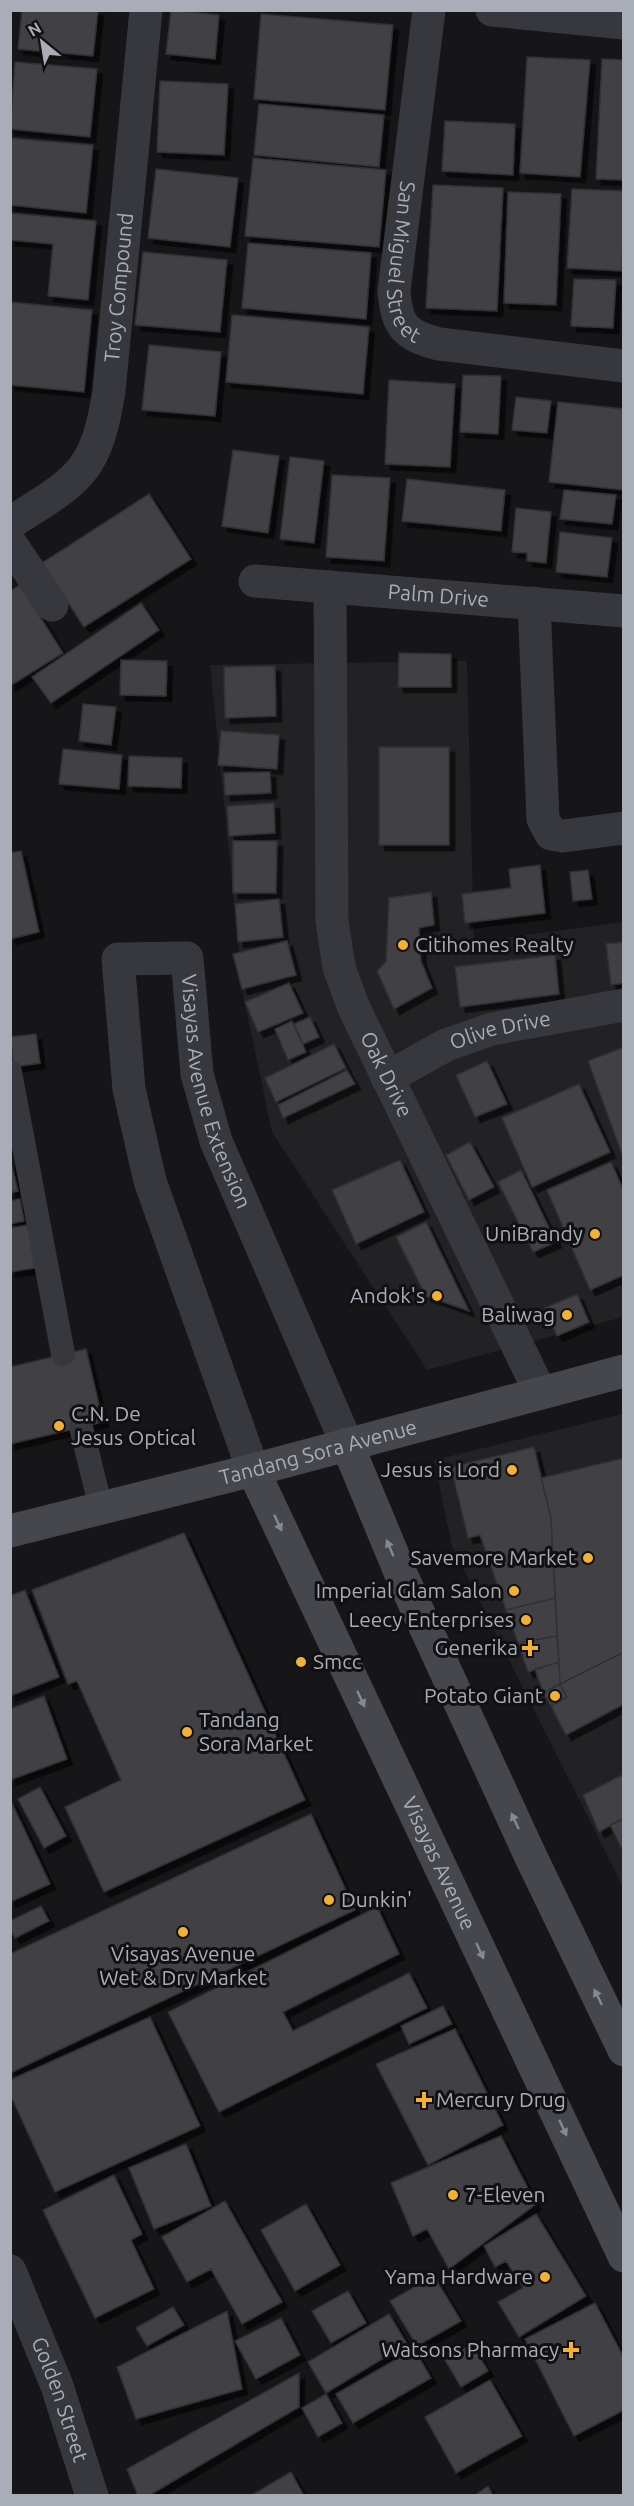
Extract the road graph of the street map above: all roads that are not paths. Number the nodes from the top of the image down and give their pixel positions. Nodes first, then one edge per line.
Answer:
1 (146, 10) edge
2 (429, 10) edge
3 (492, 10) edge
4 (624, 23) edge
5 (624, 366) edge
6 (10, 523) edge
7 (10, 543) edge
8 (255, 580) dead end
9 (330, 587) junction
10 (534, 603) junction
11 (52, 605) dead end
12 (624, 611) edge
13 (624, 828) edge
14 (624, 1005) edge
15 (10, 1072) edge
16 (387, 1078) junction
17 (63, 1354) dead end
18 (624, 1371) edge
19 (540, 1392) junction
20 (81, 1427) dead end
21 (347, 1444) junction
22 (253, 1470) junction
23 (101, 1508) junction
24 (10, 1531) edge
25 (624, 2050) edge
26 (621, 2246) edge
27 (10, 2271) edge
28 (92, 2496) edge

1 - 6 street, Troy Compound
2 - 5 street, San Miguel Street
3 - 4 street
7 - 11 street
8 - 9 street, Palm Drive
9 - 10 street, Palm Drive
9 - 16 street, Oak Drive
10 - 12 street, Palm Drive
10 - 13 street
14 - 16 street, Olive Drive
15 - 17 lane
16 - 19 street, Oak Drive
18 - 19 main road, Tandang Sora Avenue
19 - 21 main road, Tandang Sora Avenue
20 - 23 lane
21 - 22 main road, Tandang Sora Avenue
21 - 22 street, Visayas Avenue Extension
25 -> 21 main road
22 - 23 main road, Tandang Sora Avenue
22 -> 26 main road, Visayas Avenue
23 - 24 main road, Tandang Sora Avenue
27 - 28 street, Golden Street

